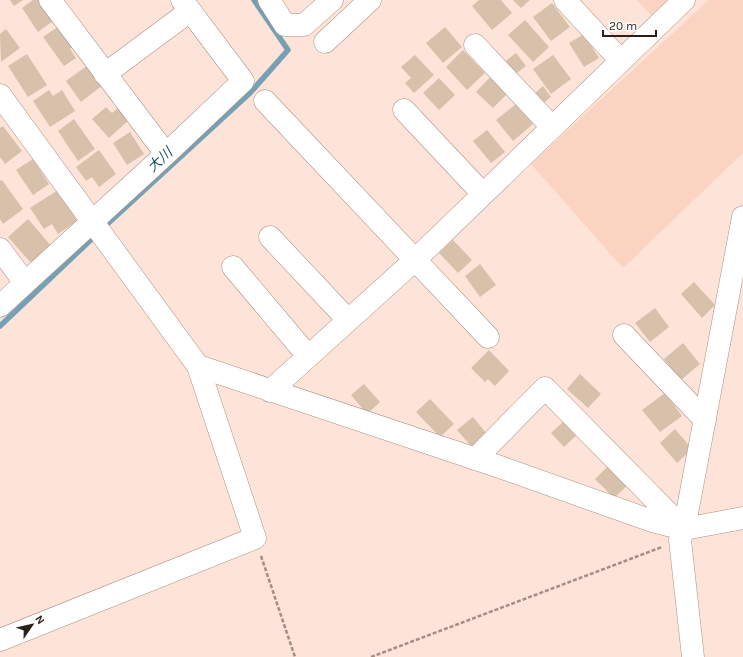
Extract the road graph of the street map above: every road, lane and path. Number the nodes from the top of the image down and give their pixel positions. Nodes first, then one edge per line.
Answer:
1 (50, 0) edge
2 (269, 0) edge
3 (332, 0) edge
4 (370, 0) edge
5 (565, 0) edge
6 (684, 0) edge
7 (186, 6) edge
8 (325, 42) dead end
9 (475, 45) dead end
10 (621, 61) junction
11 (105, 74) junction
12 (0, 95) edge
13 (266, 101) dead end
14 (404, 110) dead end
15 (552, 127) junction
16 (166, 154) junction
17 (483, 194) junction
18 (743, 217) edge
19 (92, 221) junction
20 (270, 237) dead end
21 (0, 249) edge
22 (415, 260) junction
23 (233, 267) dead end
24 (25, 283) junction
25 (0, 306) edge
26 (348, 320) junction
27 (624, 335) dead end
28 (488, 337) dead end
29 (308, 356) junction
30 (198, 366) junction
31 (270, 391) junction
32 (705, 420) junction
33 (475, 459) junction
34 (743, 518) edge
35 (682, 535) junction
36 (255, 538) junction
37 (0, 640) edge
38 (295, 657) edge
39 (371, 657) edge
40 (693, 657) edge

1 - 11 street
2 - 3 street
4 - 8 street
5 - 10 street
6 - 10 street
7 - 11 street
7 - 16 street
9 - 15 street
10 - 15 street
11 - 16 street
12 - 19 street
13 - 22 street
14 - 17 street
15 - 17 street
16 - 19 street
17 - 22 street
18 - 32 street
19 - 24 street
19 - 30 street
20 - 26 street
21 - 24 street
22 - 26 street
22 - 28 street
23 - 29 street
24 - 25 street
26 - 29 street
27 - 32 street
29 - 31 street
30 - 31 street
30 - 36 street
31 - 33 street
32 - 35 street
33 - 35 street
33 - 35 street
34 - 35 street
35 - 39 path
35 - 40 street
36 - 37 street
36 - 38 path

